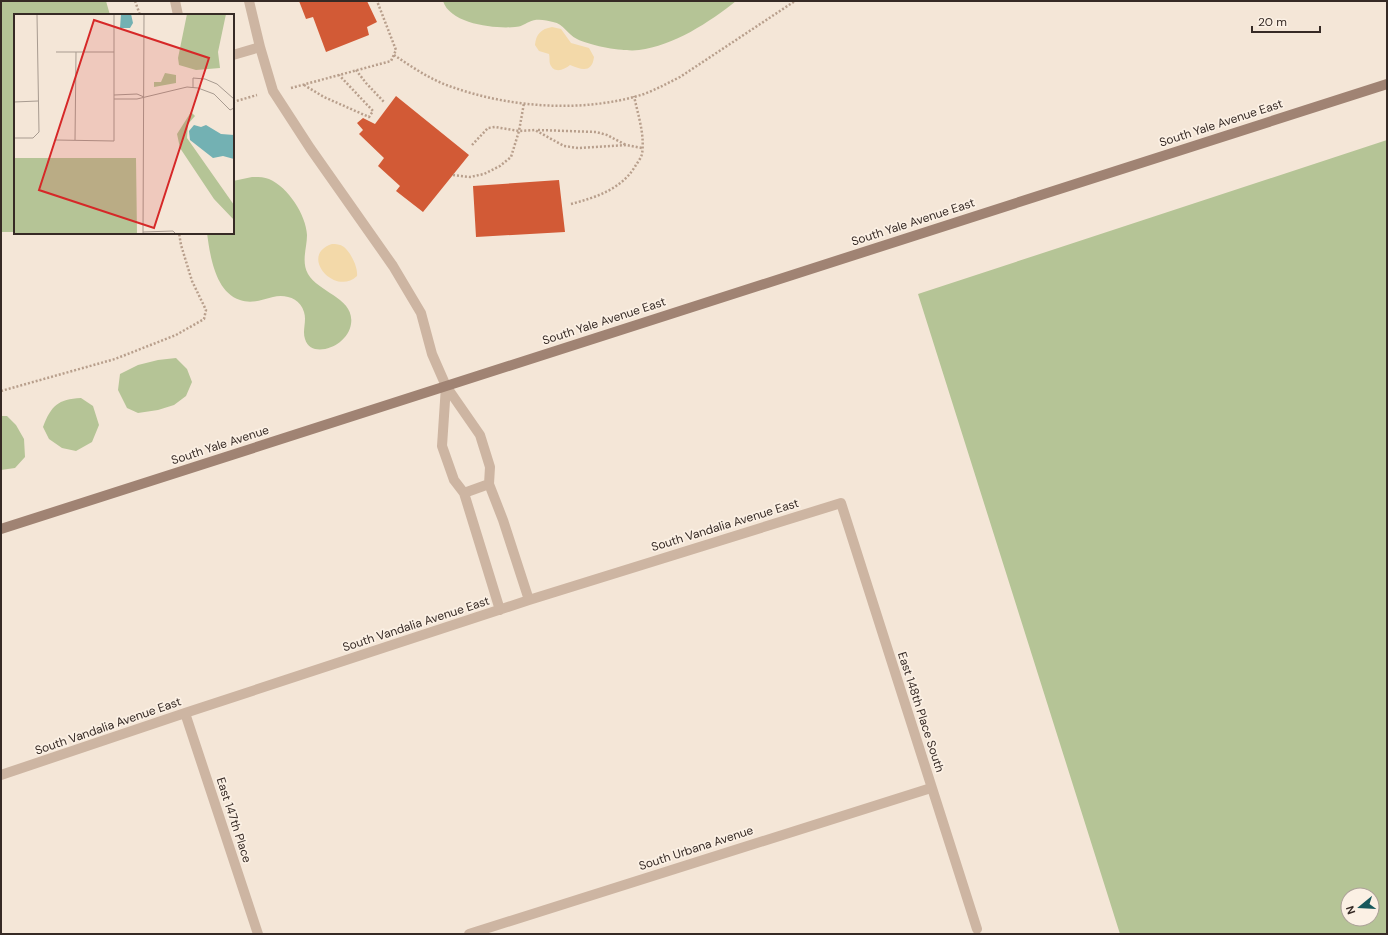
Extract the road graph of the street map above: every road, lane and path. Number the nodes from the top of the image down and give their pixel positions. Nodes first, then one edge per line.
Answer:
1 (135, 1) edge
2 (175, 1) edge
3 (249, 1) edge
4 (377, 1) edge
5 (795, 1) edge
6 (140, 14) edge
7 (178, 14) edge
8 (260, 47) junction
9 (234, 55) edge
10 (394, 55) junction
11 (356, 70) junction
12 (338, 75) junction
13 (1387, 84) edge
14 (304, 85) junction
15 (287, 89) dead end
16 (261, 94) dead end
17 (634, 96) junction
18 (234, 102) edge
19 (384, 102) dead end
20 (524, 103) junction
21 (535, 130) junction
22 (519, 131) junction
23 (626, 145) junction
24 (472, 146) dead end
25 (642, 148) junction
26 (453, 175) dead end
27 (571, 204) dead end
28 (179, 234) edge
29 (446, 386) junction
30 (1, 391) edge
31 (489, 484) junction
32 (464, 493) junction
33 (841, 502) joint
34 (1, 529) edge
35 (529, 600) junction
36 (500, 610) junction
37 (185, 713) junction
38 (1, 775) edge
39 (931, 788) junction
40 (977, 929) dead end
41 (258, 934) edge
42 (469, 934) edge

1 - 6 path
2 - 7 street
3 - 8 street
4 - 10 path
5 - 17 path
8 - 9 street
8 - 29 street
10 - 11 path
10 - 20 path
11 - 12 path
11 - 19 path
12 - 14 path
12 - 14 path
13 - 29 street, South Yale Avenue East
14 - 15 path
16 - 18 path
17 - 20 path
17 - 25 path
20 - 22 path
21 - 22 path
21 - 23 path
21 - 23 path
22 - 24 path
22 - 26 path
23 - 25 path
25 - 27 path
28 - 30 path
29 - 31 street
29 - 32 street
29 - 34 street, South Yale Avenue
31 - 32 street
31 - 35 street
32 - 36 street
33 - 35 street, South Vandalia Avenue East
33 - 39 street, East 148th Place South
35 - 36 street, South Vandalia Avenue East
36 - 37 street, South Vandalia Avenue East
37 - 38 street, South Vandalia Avenue East
37 - 41 street, East 147th Place
39 - 40 street, East 148th Place South
39 - 42 street, South Urbana Avenue

